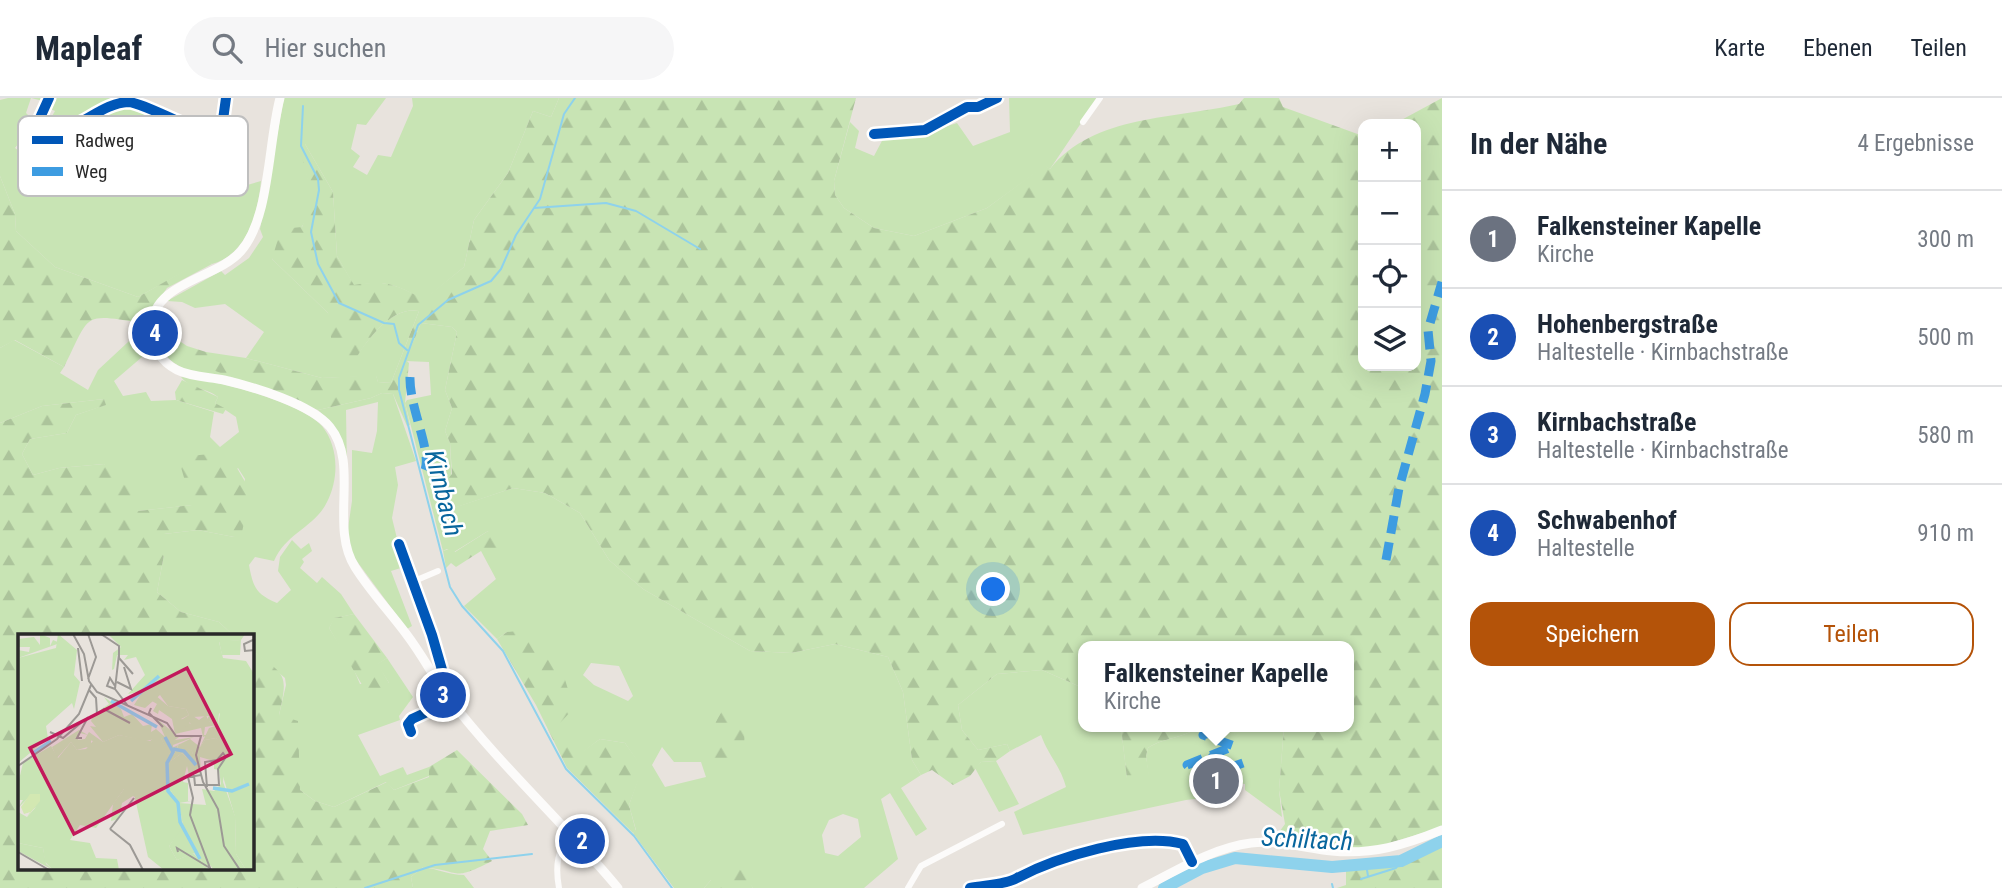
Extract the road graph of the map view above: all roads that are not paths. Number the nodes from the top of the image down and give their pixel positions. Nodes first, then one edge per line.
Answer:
1 (49, 98) edge
2 (226, 98) edge
3 (280, 98) edge
4 (997, 98) edge
5 (1100, 98) edge
6 (40, 116) edge
7 (88, 116) edge
8 (164, 116) edge
9 (224, 116) edge
10 (1083, 122) dead end
11 (874, 134) dead end
12 (399, 544) dead end
13 (438, 571) dead end
14 (412, 582) junction
15 (451, 701) junction
16 (411, 732) dead end
17 (1002, 824) dead end
18 (1442, 830) edge
19 (572, 833) junction
20 (1192, 862) junction
21 (1017, 878) junction
22 (559, 888) edge
23 (618, 888) edge
24 (908, 888) edge
25 (970, 888) edge
26 (1018, 888) edge
27 (1142, 888) edge

1 - 6 street
2 - 9 street
3 - 15 main road
4 - 11 street
5 - 10 street
7 - 8 street
12 - 14 street
13 - 14 street
14 - 15 street
15 - 16 street
15 - 19 main road
17 - 24 street
18 - 20 main road
19 - 22 street
19 - 23 main road
20 - 21 street
20 - 27 main road
21 - 25 street
21 - 26 street

